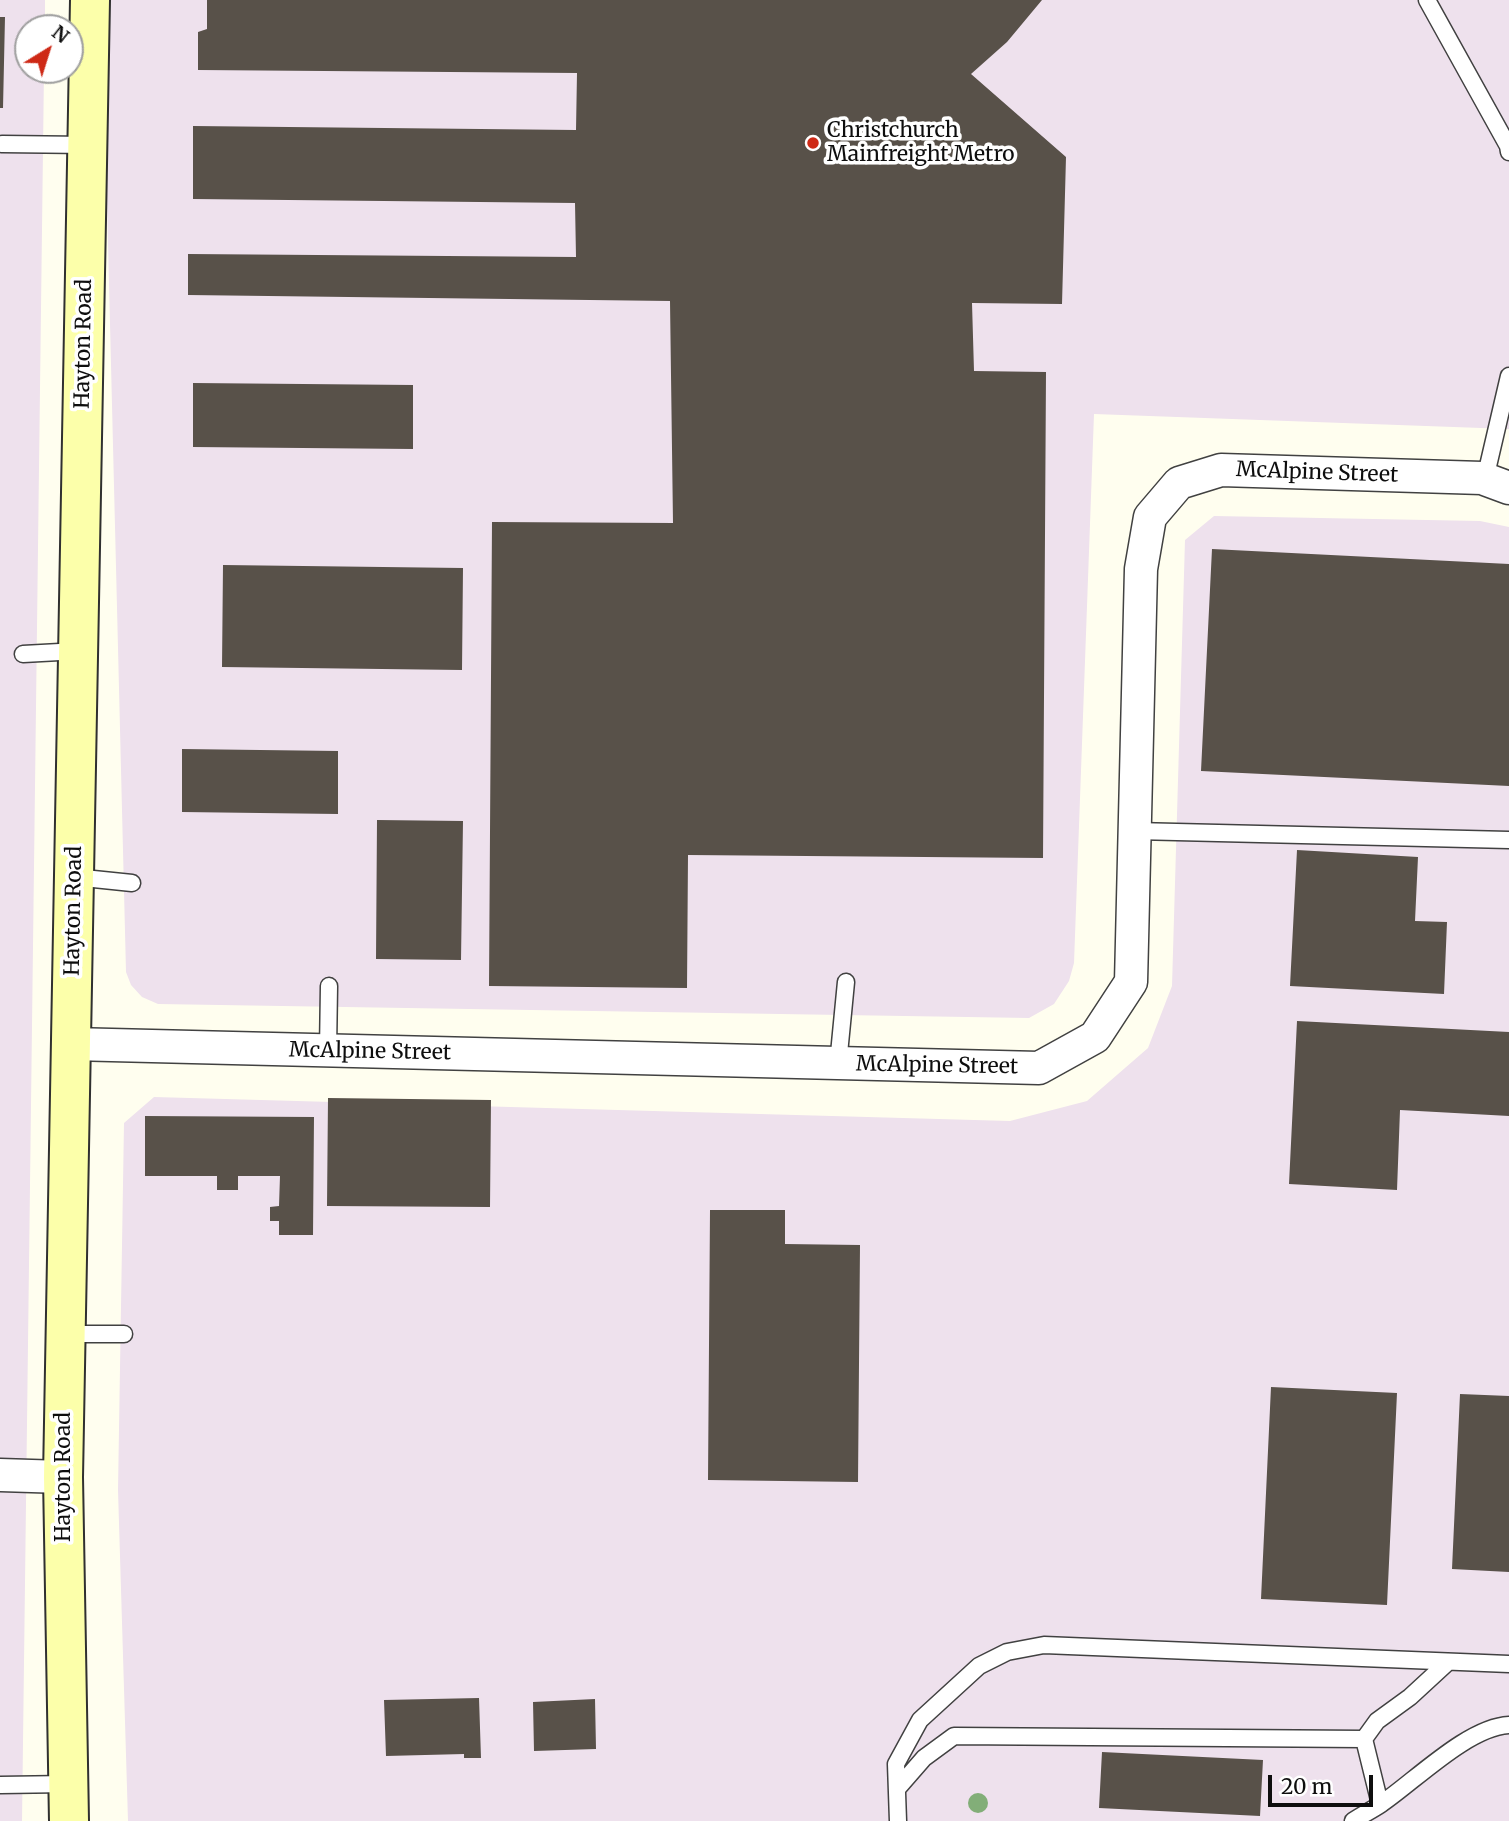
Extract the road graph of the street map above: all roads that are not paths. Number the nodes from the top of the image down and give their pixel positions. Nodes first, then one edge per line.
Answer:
1 (90, 0) edge
2 (1427, 0) edge
3 (2, 144) edge
4 (88, 145) junction
5 (1509, 152) edge
6 (1509, 376) edge
7 (1497, 483) edge
8 (78, 651) junction
9 (23, 654) dead end
10 (1135, 831) junction
11 (1509, 840) edge
12 (74, 877) junction
13 (132, 883) dead end
14 (846, 982) dead end
15 (329, 986) dead end
16 (71, 1044) junction
17 (328, 1051) junction
18 (838, 1064) junction
19 (66, 1334) junction
20 (124, 1334) dead end
21 (0, 1475) edge
22 (63, 1477) junction
23 (1448, 1662) junction
24 (1509, 1664) edge
25 (1509, 1725) edge
26 (1364, 1739) junction
27 (68, 1784) junction
28 (0, 1785) edge
29 (897, 1789) junction
30 (1380, 1804) junction
31 (69, 1821) edge
32 (898, 1821) edge
33 (1353, 1821) edge

1 - 4 street, Hayton Road
2 - 5 lane
3 - 4 lane
4 - 8 street, Hayton Road
6 - 7 lane
7 - 10 street, McAlpine Street
8 - 9 lane
8 - 12 street, Hayton Road
10 - 11 lane
10 - 18 street, McAlpine Street
12 - 13 lane
12 - 16 street, Hayton Road
14 - 18 lane
15 - 17 lane
16 - 17 street, McAlpine Street
16 - 19 street, Hayton Road
17 - 18 street, McAlpine Street
19 - 20 lane
19 - 22 street, Hayton Road
21 - 22 street
22 - 27 street, Hayton Road
23 - 24 lane
23 - 26 lane
23 - 29 lane
25 - 30 lane
26 - 29 lane
26 - 30 lane
27 - 28 lane
27 - 31 street, Hayton Road
29 - 32 lane
30 - 33 lane

